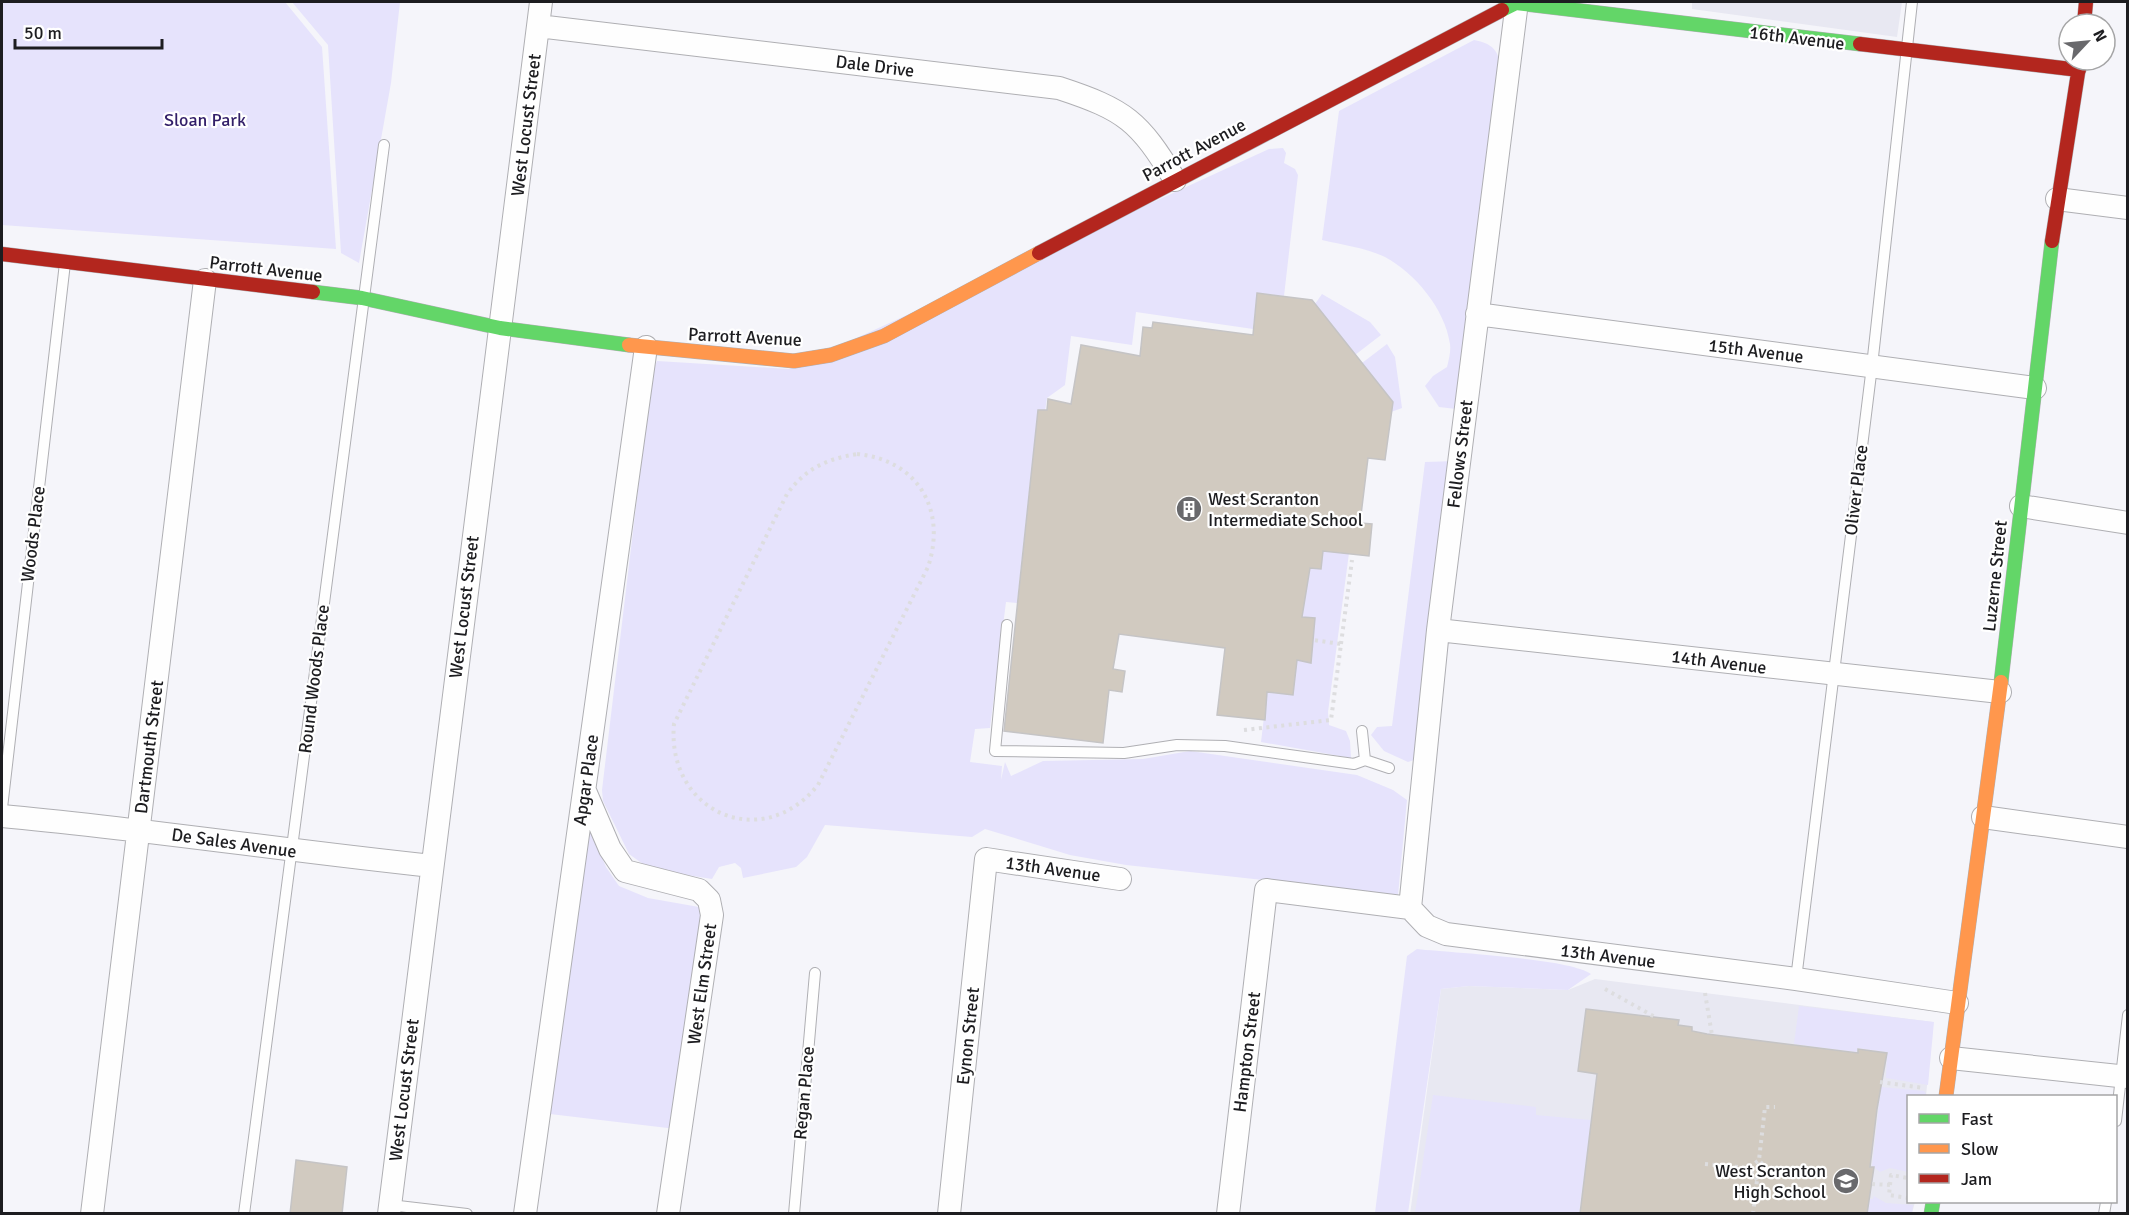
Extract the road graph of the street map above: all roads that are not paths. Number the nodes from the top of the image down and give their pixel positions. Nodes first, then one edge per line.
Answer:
1 (541, 2) edge
2 (1516, 2) edge
3 (1912, 2) edge
4 (538, 26) junction
5 (1906, 51) junction
6 (2057, 63) edge
7 (2078, 72) edge
8 (384, 145) dead end
9 (1175, 180) junction
10 (2057, 200) junction
11 (2127, 208) edge
12 (2, 254) edge
13 (65, 261) junction
14 (205, 280) junction
15 (362, 298) junction
16 (1477, 314) junction
17 (500, 328) junction
18 (646, 347) junction
19 (1872, 366) junction
20 (2035, 388) junction
21 (2021, 506) junction
22 (2127, 523) edge
23 (1007, 625) dead end
24 (1438, 630) junction
25 (1832, 675) junction
26 (2000, 692) junction
27 (1362, 731) dead end
28 (1365, 759) junction
29 (1389, 768) dead end
30 (584, 790) junction
31 (2, 808) edge
32 (2, 816) edge
33 (1983, 817) junction
34 (140, 829) junction
35 (2127, 837) edge
36 (292, 851) junction
37 (986, 859) joint
38 (432, 866) junction
39 (1120, 879) dead end
40 (1410, 908) junction
41 (815, 973) dead end
42 (1796, 979) junction
43 (1957, 1003) junction
44 (2127, 1015) edge
45 (1952, 1058) junction
46 (2124, 1076) edge
47 (1947, 1095) edge
48 (2117, 1111) edge
49 (389, 1210) edge
50 (92, 1214) edge
51 (244, 1214) edge
52 (467, 1214) edge
53 (525, 1214) edge
54 (668, 1214) edge
55 (794, 1214) edge
56 (949, 1214) edge
57 (1228, 1214) edge

1 - 4 street, West Locust Street
2 - 5 street, 16th Avenue
2 - 9 street, Parrott Avenue
2 - 16 street, Fellows Street
3 - 5 lane, Oliver Place
4 - 9 street, Dale Drive
4 - 17 street, West Locust Street
5 - 6 street, 16th Avenue
5 - 19 lane, Oliver Place
7 - 10 street, Luzerne Street
8 - 15 lane, Round Woods Place
9 - 18 street, Parrott Avenue
10 - 11 street
10 - 20 street, Luzerne Street
12 - 13 street, Parrott Avenue
13 - 14 street, Parrott Avenue
13 - 31 lane, Woods Place
14 - 15 street, Parrott Avenue
14 - 34 street, Dartmouth Street
15 - 17 street, Parrott Avenue
15 - 36 lane, Round Woods Place
16 - 19 street, 15th Avenue
16 - 24 street, Fellows Street
17 - 18 street, Parrott Avenue
17 - 38 street, West Locust Street
18 - 30 street, Apgar Place
19 - 20 street, 15th Avenue
19 - 25 lane, Oliver Place
20 - 21 street, Luzerne Street
21 - 22 street
21 - 26 street, Luzerne Street
23 - 28 lane
24 - 25 street, 14th Avenue
24 - 40 street, Fellows Street
25 - 26 street, 14th Avenue
25 - 42 lane, Oliver Place
26 - 33 street, Luzerne Street
27 - 28 lane
28 - 29 lane
30 - 53 street, Apgar Place
30 - 54 street, West Elm Street
32 - 34 street, De Sales Avenue
33 - 35 street
33 - 43 street, Luzerne Street
34 - 36 street, De Sales Avenue
34 - 50 street, Dartmouth Street
36 - 38 street, De Sales Avenue
36 - 51 lane, Round Woods Place
37 - 39 street, 13th Avenue
37 - 56 street, Eynon Street
38 - 49 street, West Locust Street
40 - 42 street, 13th Avenue
40 - 57 street, Hampton Street
41 - 55 lane, Regan Place
42 - 43 street, 13th Avenue
43 - 45 street, Luzerne Street
44 - 46 lane
45 - 46 street
45 - 47 street, Luzerne Street
46 - 48 lane
49 - 52 lane

